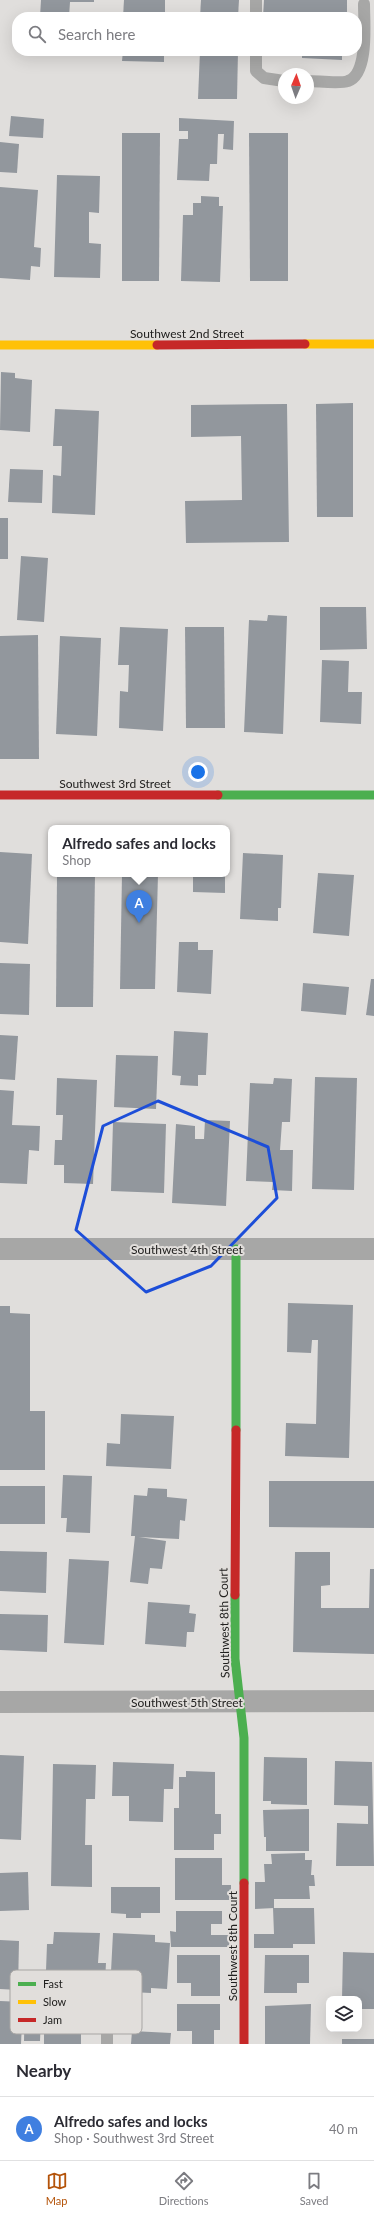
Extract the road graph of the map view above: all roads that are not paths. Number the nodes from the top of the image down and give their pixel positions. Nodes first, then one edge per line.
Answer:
1 (256, 0) edge
2 (364, 4) dead end
3 (256, 12) edge
4 (256, 56) edge
5 (278, 80) edge
6 (314, 81) edge
7 (374, 344) edge
8 (0, 345) edge
9 (0, 795) edge
10 (374, 795) edge
11 (236, 1249) junction
12 (374, 1249) edge
13 (0, 1250) edge
14 (374, 1701) edge
15 (0, 1702) edge
16 (240, 1703) junction
17 (244, 2044) edge

1 - 3 lane
2 - 6 lane
4 - 5 lane
7 - 8 street, Southwest 2nd Street
9 - 10 street, Southwest 3rd Street
11 - 12 street, Southwest 4th Street
11 - 13 street, Southwest 4th Street
11 - 16 street, Southwest 8th Court
14 - 16 street, Southwest 5th Street
15 - 16 street, Southwest 5th Street
16 - 17 street, Southwest 8th Court

